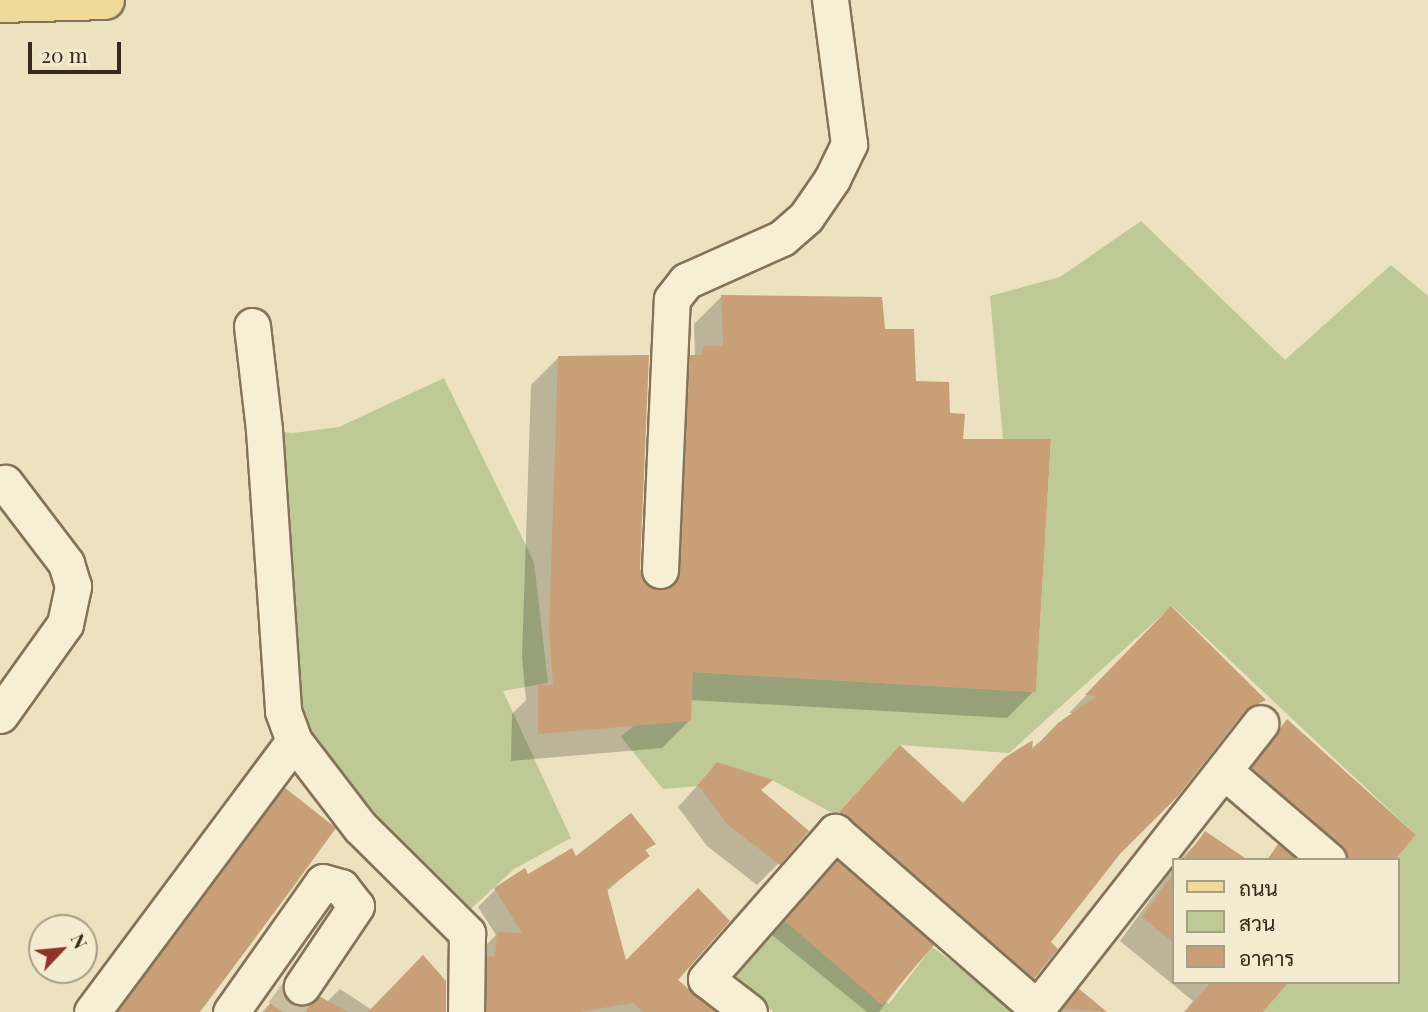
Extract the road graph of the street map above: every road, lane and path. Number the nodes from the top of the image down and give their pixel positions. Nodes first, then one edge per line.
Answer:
1 (105, 0) edge
2 (830, 0) edge
3 (0, 3) edge
4 (252, 326) dead end
5 (5, 483) dead end
6 (660, 570) dead end
7 (0, 715) edge
8 (1261, 723) dead end
9 (294, 741) junction
10 (1224, 771) junction
11 (1326, 858) edge
12 (302, 986) tunnel mouth
13 (1035, 1010) edge
14 (92, 1012) edge
15 (232, 1012) edge
16 (466, 1012) edge
17 (749, 1012) edge

1 - 3 main road
2 - 6 street
4 - 9 street
5 - 7 street
8 - 10 street
9 - 14 street
9 - 16 street
10 - 11 street
10 - 13 street
12 - 15 street
13 - 17 street

